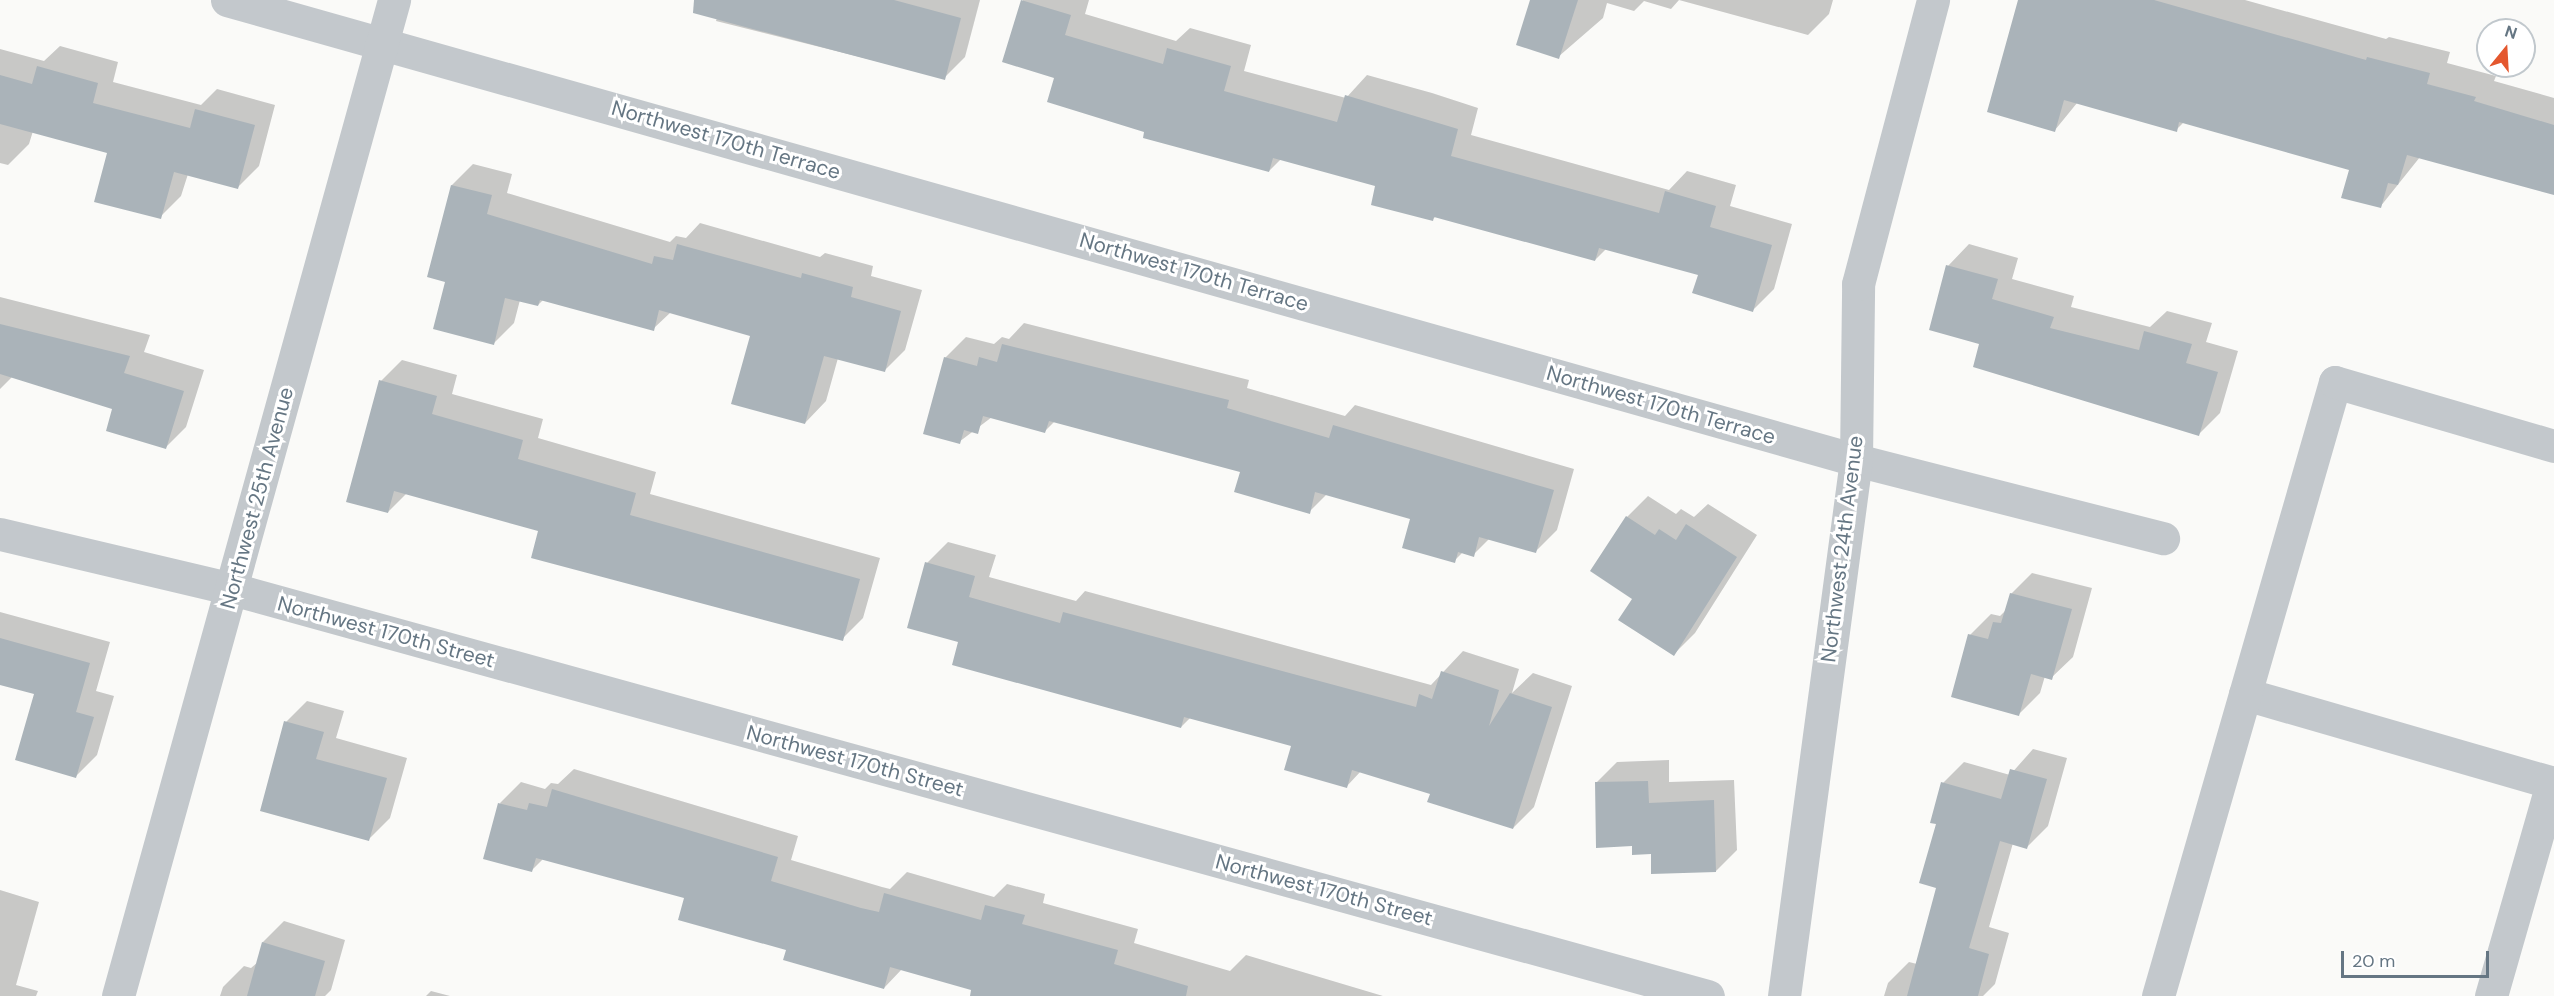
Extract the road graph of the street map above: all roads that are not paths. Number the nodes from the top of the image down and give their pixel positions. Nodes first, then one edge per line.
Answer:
1 (227, 0) edge
2 (394, 0) edge
3 (1933, 0) edge
4 (383, 43) junction
5 (2554, 446) edge
6 (1856, 460) junction
7 (0, 534) edge
8 (2163, 538) dead end
9 (232, 589) junction
10 (2245, 694) junction
11 (2553, 783) edge
12 (118, 996) edge
13 (1708, 996) edge
14 (1785, 996) edge
15 (2158, 996) edge
16 (2491, 996) edge

1 - 4 street, Northwest 170th Terrace
2 - 4 street, Northwest 25th Avenue
3 - 6 street, Northwest 24th Avenue
4 - 6 street, Northwest 170th Terrace
4 - 9 street, Northwest 25th Avenue
5 - 10 street
6 - 8 street, Northwest 170th Terrace
6 - 14 street, Northwest 24th Avenue
7 - 9 street, Northwest 170th Street
9 - 12 street, Northwest 25th Avenue
9 - 13 street, Northwest 170th Street
10 - 11 street
10 - 15 street
11 - 16 street

